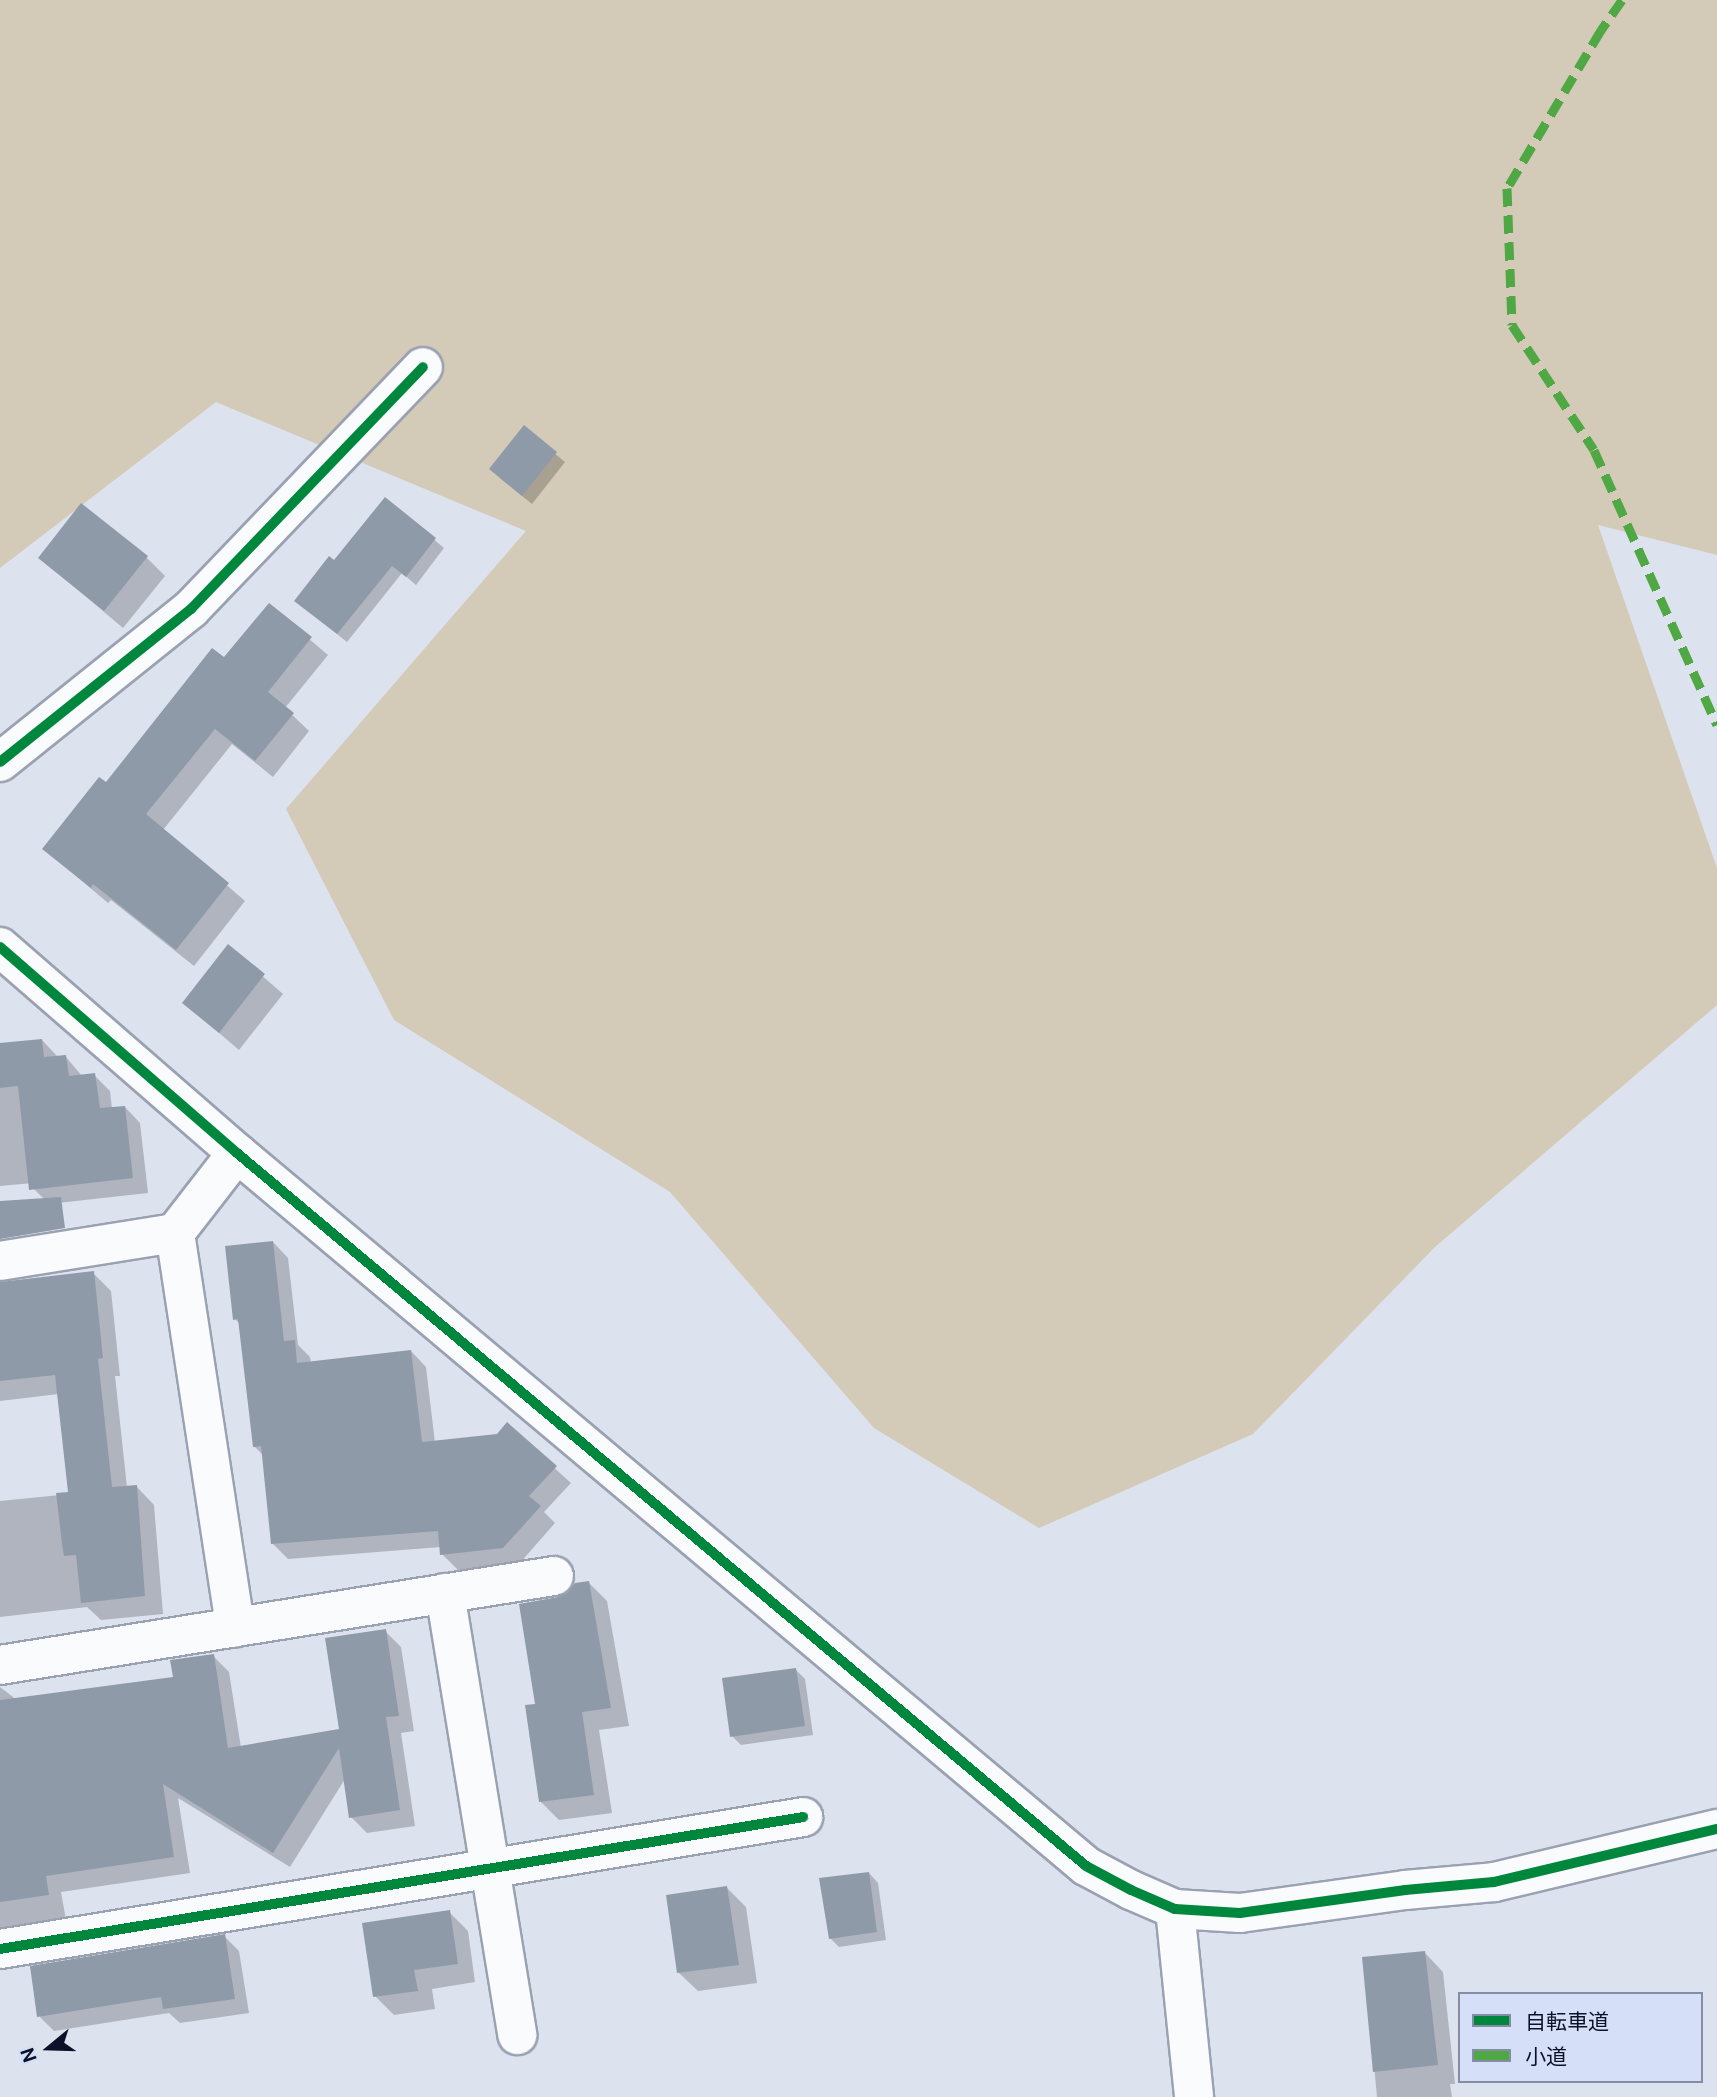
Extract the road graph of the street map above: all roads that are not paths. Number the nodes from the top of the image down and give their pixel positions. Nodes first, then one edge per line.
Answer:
1 (423, 367) dead end
2 (0, 762) edge
3 (0, 947) edge
4 (237, 1153) junction
5 (175, 1233) junction
6 (0, 1261) edge
7 (554, 1576) dead end
8 (445, 1593) junction
9 (235, 1627) junction
10 (0, 1665) edge
11 (803, 1817) dead end
12 (1717, 1829) edge
13 (489, 1869) junction
14 (1175, 1909) junction
15 (0, 1949) edge
16 (517, 2035) dead end
17 (1194, 2097) edge

1 - 2 street
3 - 4 street
4 - 5 street
4 - 14 street
5 - 6 street
5 - 9 street
7 - 8 street
8 - 9 street
8 - 13 street
9 - 10 street
11 - 13 street
12 - 14 street
13 - 15 street
13 - 16 street
14 - 17 street

